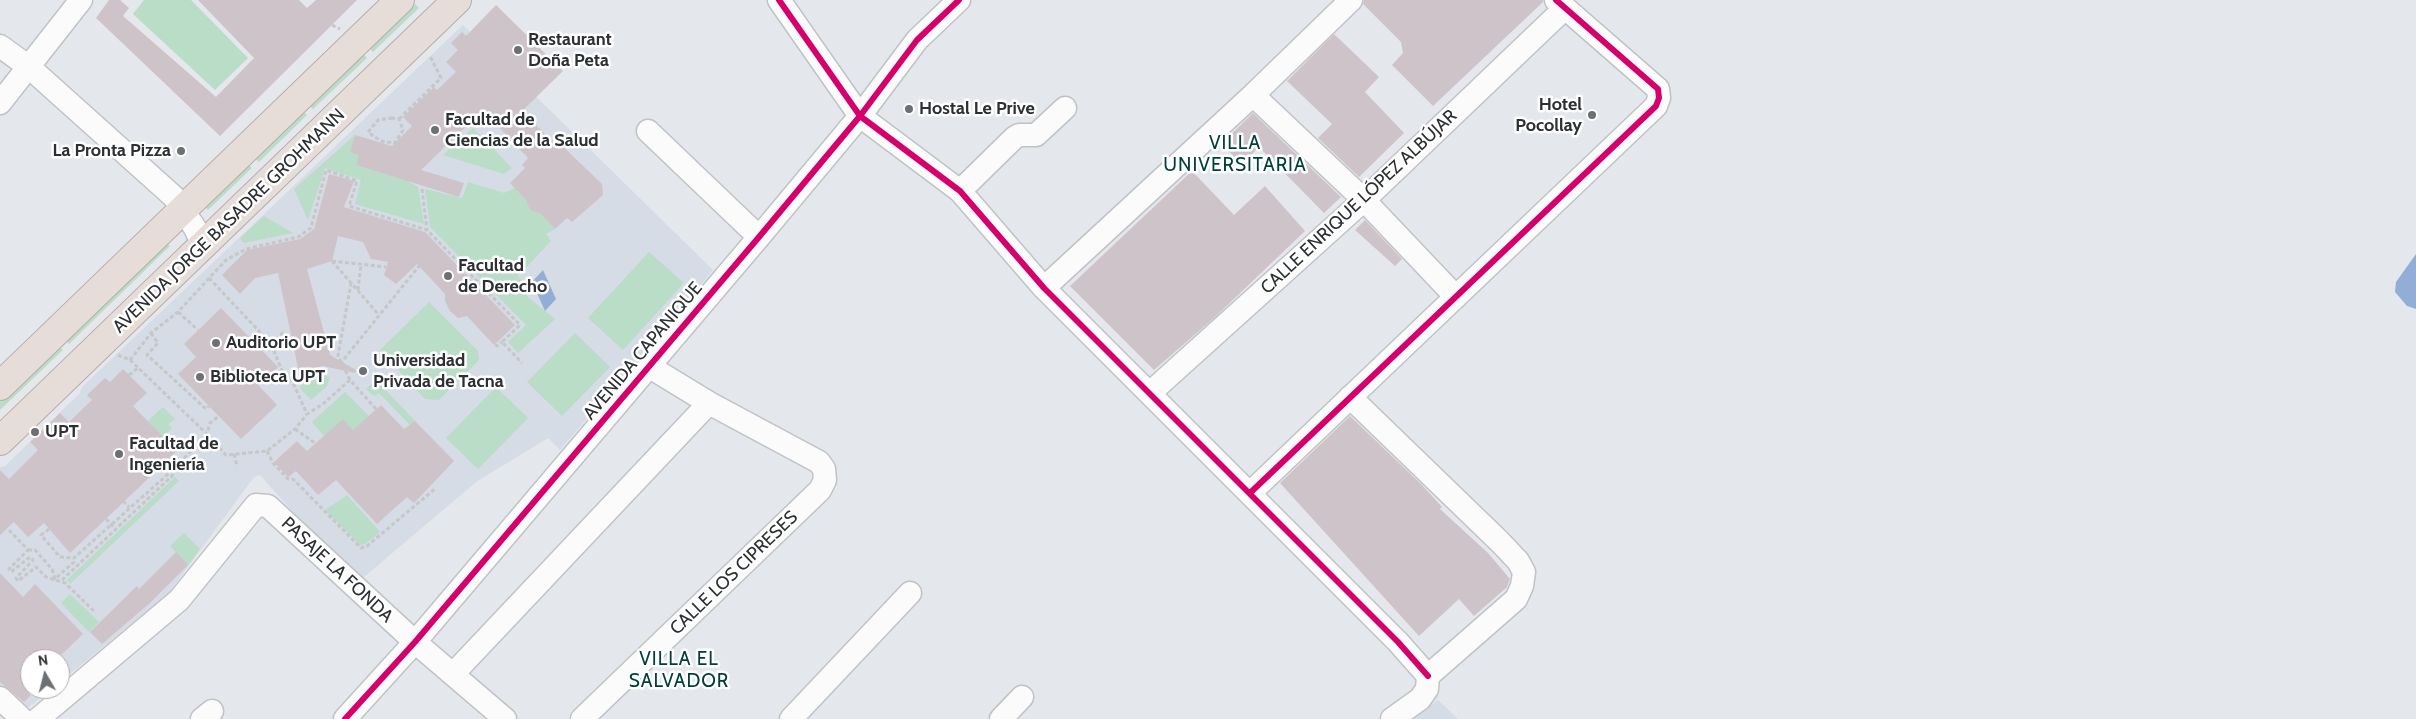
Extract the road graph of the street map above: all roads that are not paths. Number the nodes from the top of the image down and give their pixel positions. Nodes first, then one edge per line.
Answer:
1 (81, 0) edge
2 (400, 0) edge
3 (779, 0) edge
4 (960, 0) edge
5 (1351, 0) edge
6 (453, 1) edge
7 (1561, 4) edge
8 (0, 46) edge
9 (29, 67) junction
10 (1253, 95) junction
11 (0, 103) edge
12 (1065, 108) dead end
13 (860, 116) junction
14 (648, 131) dead end
15 (960, 192) junction
16 (1364, 200) junction
17 (184, 209) junction
18 (759, 237) junction
19 (203, 246) junction
20 (1044, 288) junction
21 (1456, 297) junction
22 (650, 366) junction
23 (0, 386) edge
24 (1151, 392) junction
25 (1350, 397) junction
26 (709, 403) junction
27 (0, 441) edge
28 (1250, 493) junction
29 (910, 593) dead end
30 (415, 642) junction
31 (453, 674) junction
32 (1428, 676) junction
33 (1022, 697) dead end
34 (0, 698) edge
35 (22, 719) edge
36 (38, 719) edge
37 (345, 719) edge
38 (506, 719) edge
39 (582, 719) edge
40 (791, 719) edge
41 (1001, 719) edge
42 (1392, 719) edge

1 - 9 street
2 - 17 highway
3 - 13 street
4 - 13 street, AVENIDA CAPANIQUE
5 - 10 street
6 - 19 highway, AVENIDA JORGE BASADRE GROHMANN
7 - 16 street, CALLE ENRIQUE LÓPEZ ALBÚJAR
7 - 21 street
8 - 9 street
9 - 11 street
9 - 17 street
10 - 16 street
10 - 20 street
12 - 15 street
13 - 15 street
13 - 18 street, AVENIDA CAPANIQUE
14 - 18 street
15 - 20 street
16 - 21 street
16 - 24 street, CALLE ENRIQUE LÓPEZ ALBÚJAR
17 - 19 street
17 - 23 highway
18 - 22 street, AVENIDA CAPANIQUE
19 - 27 highway, AVENIDA JORGE BASADRE GROHMANN
20 - 24 street
21 - 25 street
22 - 26 street
22 - 30 street, AVENIDA CAPANIQUE
24 - 28 street
25 - 28 street
25 - 32 street
26 - 31 street
26 - 39 street, CALLE LOS CIPRESES
28 - 32 street
29 - 40 street
30 - 31 street, PASAJE LA FONDA
30 - 36 street, PASAJE LA FONDA
30 - 37 street, AVENIDA CAPANIQUE
31 - 38 street, PASAJE LA FONDA
32 - 42 street
33 - 41 street
34 - 35 street

